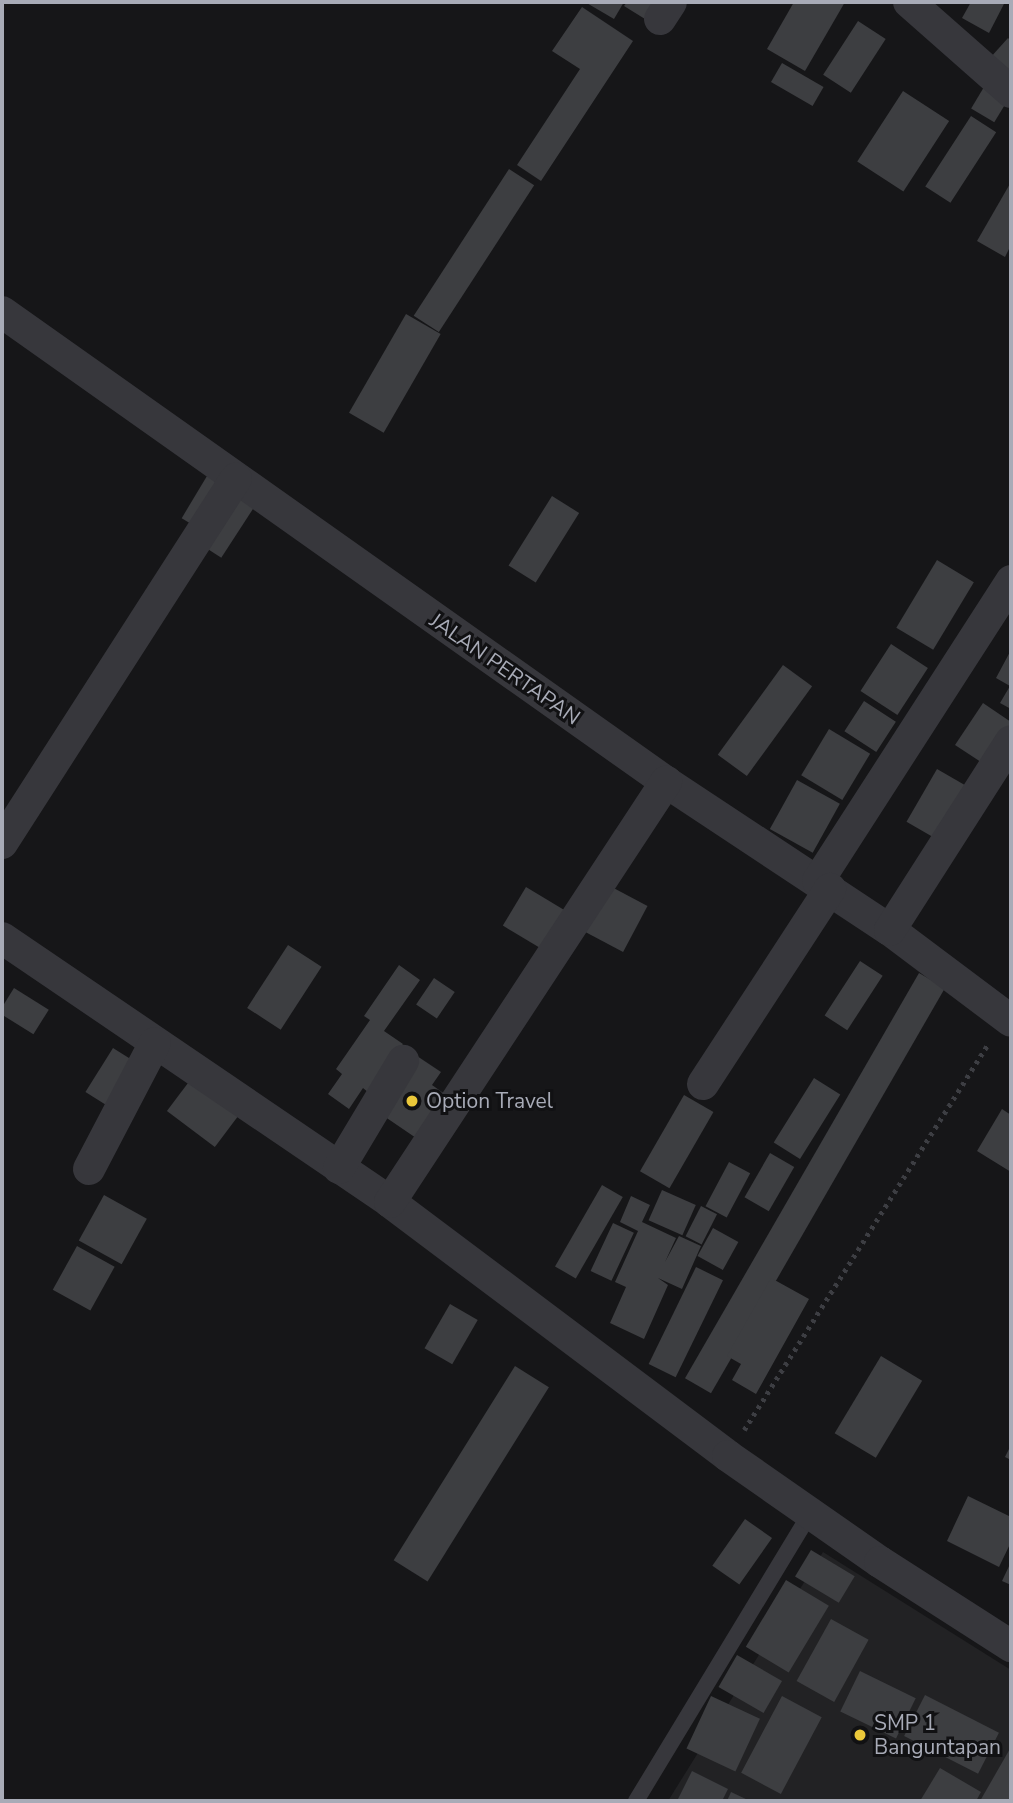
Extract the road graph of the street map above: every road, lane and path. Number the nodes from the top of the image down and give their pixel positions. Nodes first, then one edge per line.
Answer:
1 (909, 2) edge
2 (1011, 92) edge
3 (2, 312) edge
4 (236, 479) junction
5 (1011, 581) edge
6 (1011, 741) edge
7 (666, 782) junction
8 (2, 843) edge
9 (824, 885) junction
10 (890, 930) junction
11 (2, 938) edge
12 (1008, 1019) edge
13 (155, 1043) junction
14 (403, 1061) dead end
15 (703, 1084) dead end
16 (339, 1168) junction
17 (89, 1169) dead end
18 (390, 1202) junction
19 (728, 1456) junction
20 (811, 1512) junction
21 (1011, 1646) edge
22 (636, 1801) edge

1 - 2 street
3 - 4 street, JALAN PERTAPAN
4 - 7 street, JALAN PERTAPAN
4 - 8 street
5 - 9 street
6 - 10 street
7 - 9 street, JALAN PERTAPAN
7 - 18 street
9 - 10 street, JALAN PERTAPAN
9 - 15 street
10 - 12 street, JALAN PERTAPAN
11 - 13 street
12 - 19 path
13 - 16 street
13 - 17 street
14 - 16 street
16 - 18 street
18 - 19 street
19 - 20 street
20 - 21 street
20 - 22 lane

